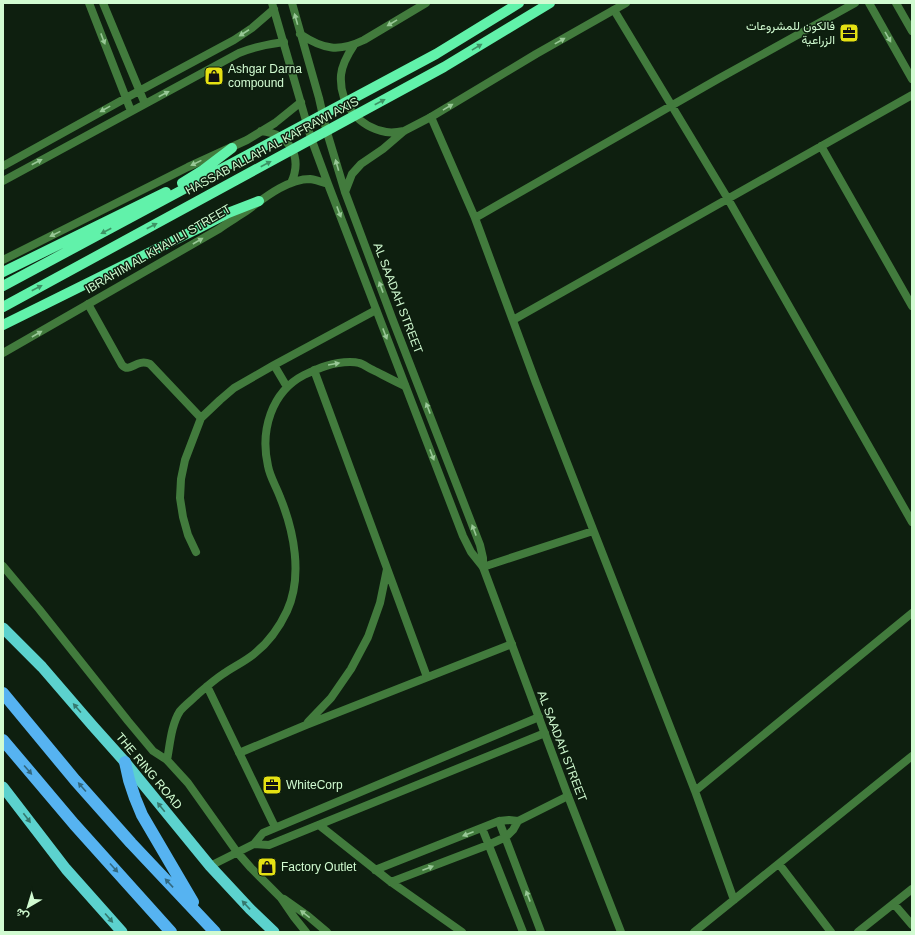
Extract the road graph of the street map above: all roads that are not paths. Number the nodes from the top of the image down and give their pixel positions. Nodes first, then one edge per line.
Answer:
1 (89, 3) edge
2 (103, 3) edge
3 (292, 3) edge
4 (426, 3) edge
5 (519, 3) edge
6 (550, 3) edge
7 (626, 3) edge
8 (856, 3) edge
9 (869, 3) edge
10 (896, 3) edge
11 (273, 6) edge
12 (614, 10) junction
13 (912, 31) edge
14 (300, 34) junction
15 (284, 42) junction
16 (354, 45) junction
17 (912, 79) edge
18 (139, 90) junction
19 (912, 94) edge
20 (126, 98) junction
21 (301, 102) junction
22 (145, 104) junction
23 (672, 105) junction
24 (131, 111) junction
25 (431, 117) junction
26 (262, 131) junction
27 (404, 131) junction
28 (821, 146) junction
29 (232, 148) junction
30 (3, 166) edge
31 (3, 181) edge
32 (291, 183) junction
33 (328, 184) junction
34 (345, 192) junction
35 (728, 199) junction
36 (260, 201) junction
37 (475, 218) junction
38 (3, 260) edge
39 (3, 272) edge
40 (3, 286) edge
41 (88, 304) junction
42 (912, 306) edge
43 (3, 307) edge
44 (376, 310) junction
45 (513, 320) junction
46 (3, 325) edge
47 (3, 353) edge
48 (274, 365) junction
49 (314, 370) junction
50 (405, 386) junction
51 (287, 387) junction
52 (201, 418) junction
53 (912, 522) edge
54 (593, 531) junction
55 (196, 552) dead end
56 (3, 566) edge
57 (483, 567) junction
58 (387, 568) junction
59 (912, 613) edge
60 (3, 628) edge
61 (512, 644) junction
62 (427, 677) junction
63 (207, 686) junction
64 (3, 693) edge
65 (539, 717) junction
66 (306, 724) junction
67 (545, 733) junction
68 (3, 740) edge
69 (239, 753) junction
70 (912, 756) edge
71 (166, 760) junction
72 (125, 762) junction
73 (3, 787) edge
74 (695, 791) junction
75 (568, 796) junction
76 (499, 821) junction
77 (518, 821) junction
78 (319, 825) junction
79 (275, 827) junction
80 (482, 828) junction
81 (506, 837) junction
82 (254, 844) junction
83 (488, 845) junction
84 (237, 852) junction
85 (779, 864) junction
86 (210, 866) junction
87 (375, 870) junction
88 (391, 882) junction
89 (912, 889) edge
90 (282, 898) junction
91 (734, 900) junction
92 (894, 904) junction
93 (203, 920) junction
94 (912, 925) edge
95 (122, 932) edge
96 (171, 932) edge
97 (215, 932) edge
98 (274, 932) edge
99 (306, 932) edge
100 (327, 932) edge
101 (462, 932) edge
102 (523, 932) edge
103 (542, 932) edge
104 (621, 932) edge
105 (694, 932) edge
106 (831, 932) edge
107 (858, 932) edge

1 -> 20 street
2 - 18 street
14 -> 3 street, AL SAADAH STREET
4 -> 16 street
5 -> 40 main road, HASSAB ALLAH AL KAFRAWI AXIS
43 -> 6 main road, HASSAB ALLAH AL KAFRAWI AXIS
7 - 12 street
8 - 23 street
9 -> 17 street
10 - 13 street
11 - 15 street, AL SAADAH STREET
11 -> 18 street
12 - 23 street
25 -> 12 street
14 - 16 street
34 -> 14 street, AL SAADAH STREET
15 - 21 street, AL SAADAH STREET
22 -> 15 street
16 - 27 street
18 - 20 street
18 - 22 street
19 - 28 street
20 - 24 street
20 -> 30 street
21 - 26 street
21 - 33 street, AL SAADAH STREET
22 - 24 street
23 - 35 street
23 - 37 street
31 -> 24 street
25 - 27 street
25 - 37 street
26 - 29 street
26 - 32 street
27 - 34 street
28 - 35 street
28 - 42 street
29 -> 38 street
29 - 39 main road
32 - 33 street, IBRAHIM AL KHALILI STREET
32 - 36 street, IBRAHIM AL KHALILI STREET
33 -> 44 street, AL SAADAH STREET
57 -> 34 street, AL SAADAH STREET
35 - 45 street
35 - 53 street
41 -> 36 street, IBRAHIM AL KHALILI STREET
36 - 46 main road
37 - 45 street
47 -> 41 street, IBRAHIM AL KHALILI STREET
41 - 52 street
44 - 48 street
44 -> 50 street, AL SAADAH STREET
45 - 54 street
48 - 51 street
48 - 52 street
49 -> 50 street
49 - 51 street
49 - 58 street
50 -> 57 street, AL SAADAH STREET
51 - 63 street
52 - 55 street
54 - 57 street
54 - 74 street
56 - 71 street
57 - 61 street, AL SAADAH STREET
58 - 62 street
58 - 66 street
59 - 74 street
72 -> 60 highway, THE RING ROAD
61 - 62 street
61 - 65 street, AL SAADAH STREET
62 - 66 street
63 - 69 street
63 - 71 street
93 -> 64 highway
65 - 67 street, AL SAADAH STREET
65 - 79 street
66 - 69 street
67 - 75 street, AL SAADAH STREET
67 - 78 street
68 -> 96 highway
69 - 79 street
70 - 85 street
71 - 84 street
86 -> 72 highway, THE RING ROAD
72 - 93 highway
73 -> 95 highway
74 - 91 street
75 - 77 street
75 - 104 street, AL SAADAH STREET
76 - 77 street
76 - 80 street
76 - 81 street
77 - 81 street
78 - 82 street
78 - 87 street
79 - 82 street
80 - 83 street
80 -> 87 street
81 - 83 street
103 -> 81 street
82 - 84 street
88 -> 83 street
83 - 102 street
84 - 86 street
84 - 90 street
85 - 91 street
85 - 106 street
98 -> 86 highway, THE RING ROAD
87 - 88 street
88 - 101 street
89 - 92 street
90 - 99 street
100 -> 90 street
91 - 105 street
92 - 94 street
92 - 107 street
93 - 97 highway

